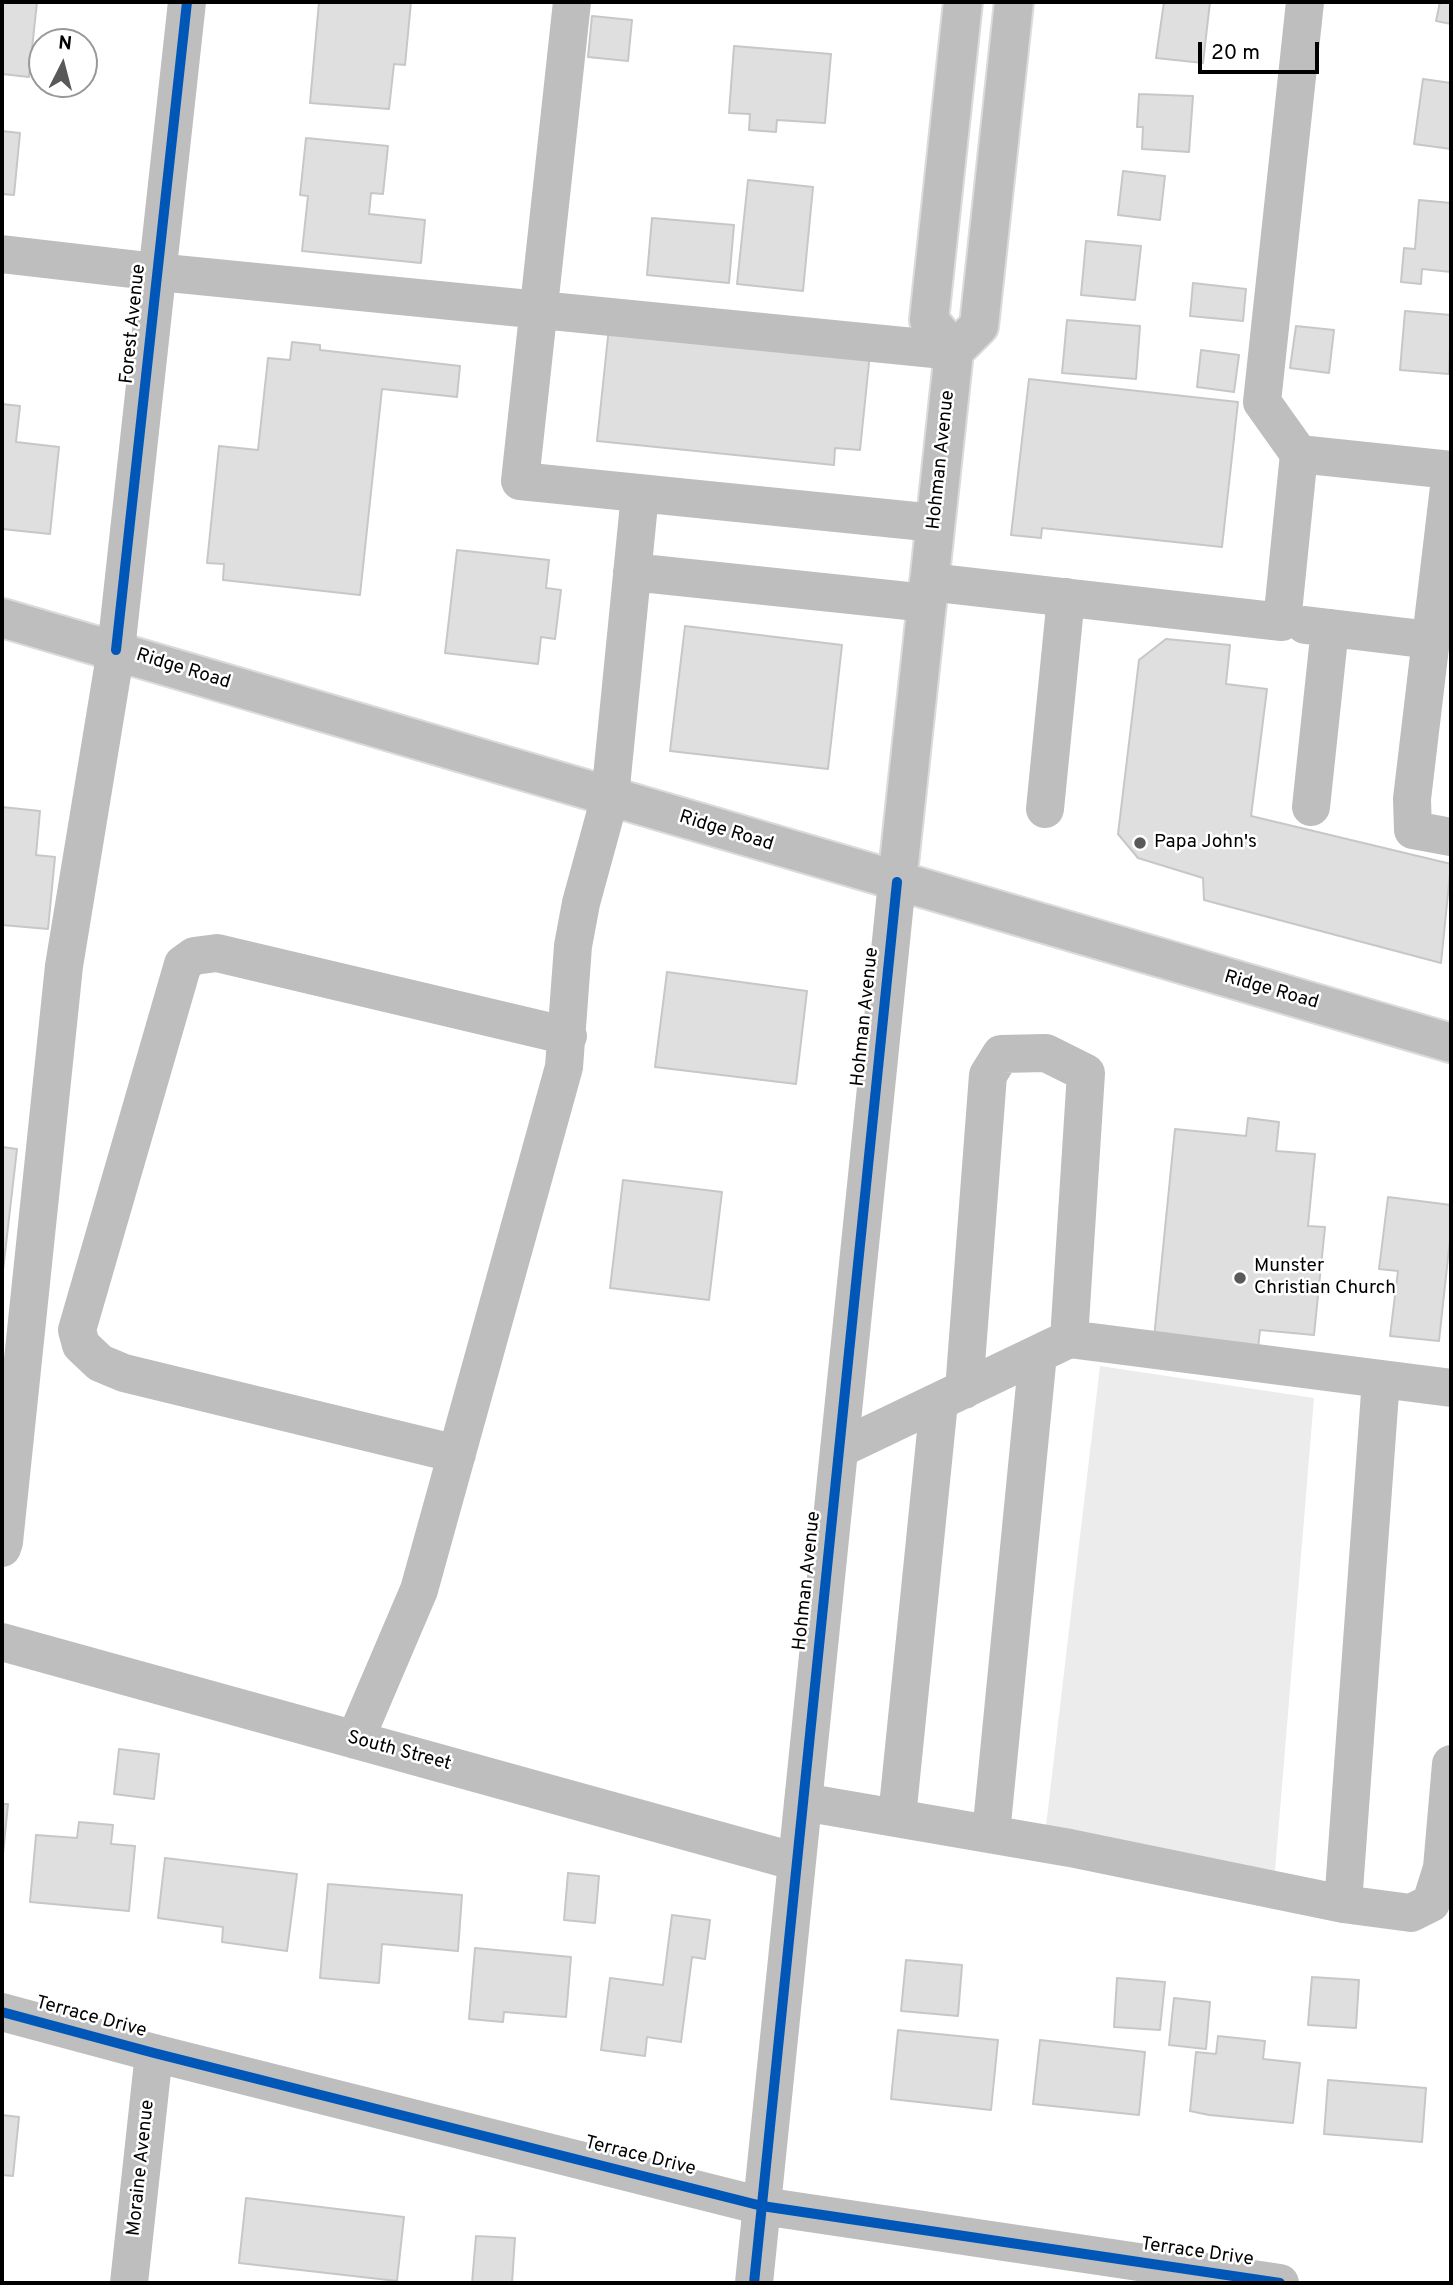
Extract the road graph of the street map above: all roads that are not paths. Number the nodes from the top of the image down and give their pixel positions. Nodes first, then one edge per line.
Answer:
1 (187, 2) edge
2 (572, 2) edge
3 (963, 2) edge
4 (1014, 2) edge
5 (1305, 2) edge
6 (2, 254) edge
7 (157, 272) junction
8 (539, 310) junction
9 (954, 351) junction
10 (1299, 454) junction
11 (1451, 470) edge
12 (640, 494) junction
13 (935, 523) junction
14 (632, 572) junction
15 (928, 592) junction
16 (1066, 597) junction
17 (2, 618) edge
18 (1282, 622) junction
19 (1330, 628) junction
20 (1430, 640) junction
21 (116, 650) junction
22 (610, 797) junction
23 (1311, 807) dead end
24 (1045, 809) dead end
25 (1451, 837) edge
26 (897, 882) junction
27 (568, 1036) junction
28 (1451, 1043) edge
29 (1054, 1347) junction
30 (1381, 1379) junction
31 (1451, 1388) edge
32 (951, 1396) junction
33 (839, 1449) junction
34 (457, 1454) junction
35 (2, 1548) edge
36 (2, 1642) edge
37 (355, 1740) junction
38 (1451, 1764) edge
39 (803, 1802) junction
40 (897, 1817) junction
41 (991, 1834) junction
42 (797, 1862) junction
43 (1343, 1904) junction
44 (2, 2012) edge
45 (154, 2053) junction
46 (762, 2206) junction
47 (129, 2283) edge
48 (754, 2283) edge
49 (1280, 2283) edge

1 - 7 street, Forest Avenue
2 - 8 street
3 - 9 street
4 - 9 street
5 - 10 street
6 - 7 street
7 - 8 street
7 - 21 street, Forest Avenue
8 - 9 street
8 - 12 street
9 - 13 street, Hohman Avenue
10 - 11 street
10 - 18 street
11 - 20 street
12 - 13 street
12 - 14 street
13 - 15 street, Hohman Avenue
14 - 15 street
14 - 22 street
15 - 16 street
15 - 26 street, Hohman Avenue
16 - 18 street
16 - 24 street
17 - 21 street, Ridge Road
18 - 19 street
19 - 20 street
19 - 23 street
20 - 25 street
21 - 22 street, Ridge Road
21 - 35 street, Forest Avenue
22 - 26 street, Ridge Road
22 - 27 street
26 - 28 street, Ridge Road
26 - 33 street, Hohman Avenue
27 - 34 street
27 - 34 street
29 - 30 street
29 - 32 street
29 - 32 street
29 - 41 street
30 - 31 street
30 - 43 street
32 - 33 street
32 - 40 street
33 - 39 street, Hohman Avenue
34 - 37 street
36 - 37 street, South Street
37 - 42 street, South Street
38 - 43 street
39 - 40 street
39 - 42 street, Hohman Avenue
40 - 41 street
41 - 43 street
42 - 46 street, Hohman Avenue
44 - 45 street, Terrace Drive
45 - 46 street, Terrace Drive
45 - 47 street, Moraine Avenue
46 - 48 street, Hohman Avenue
46 - 49 street, Terrace Drive

